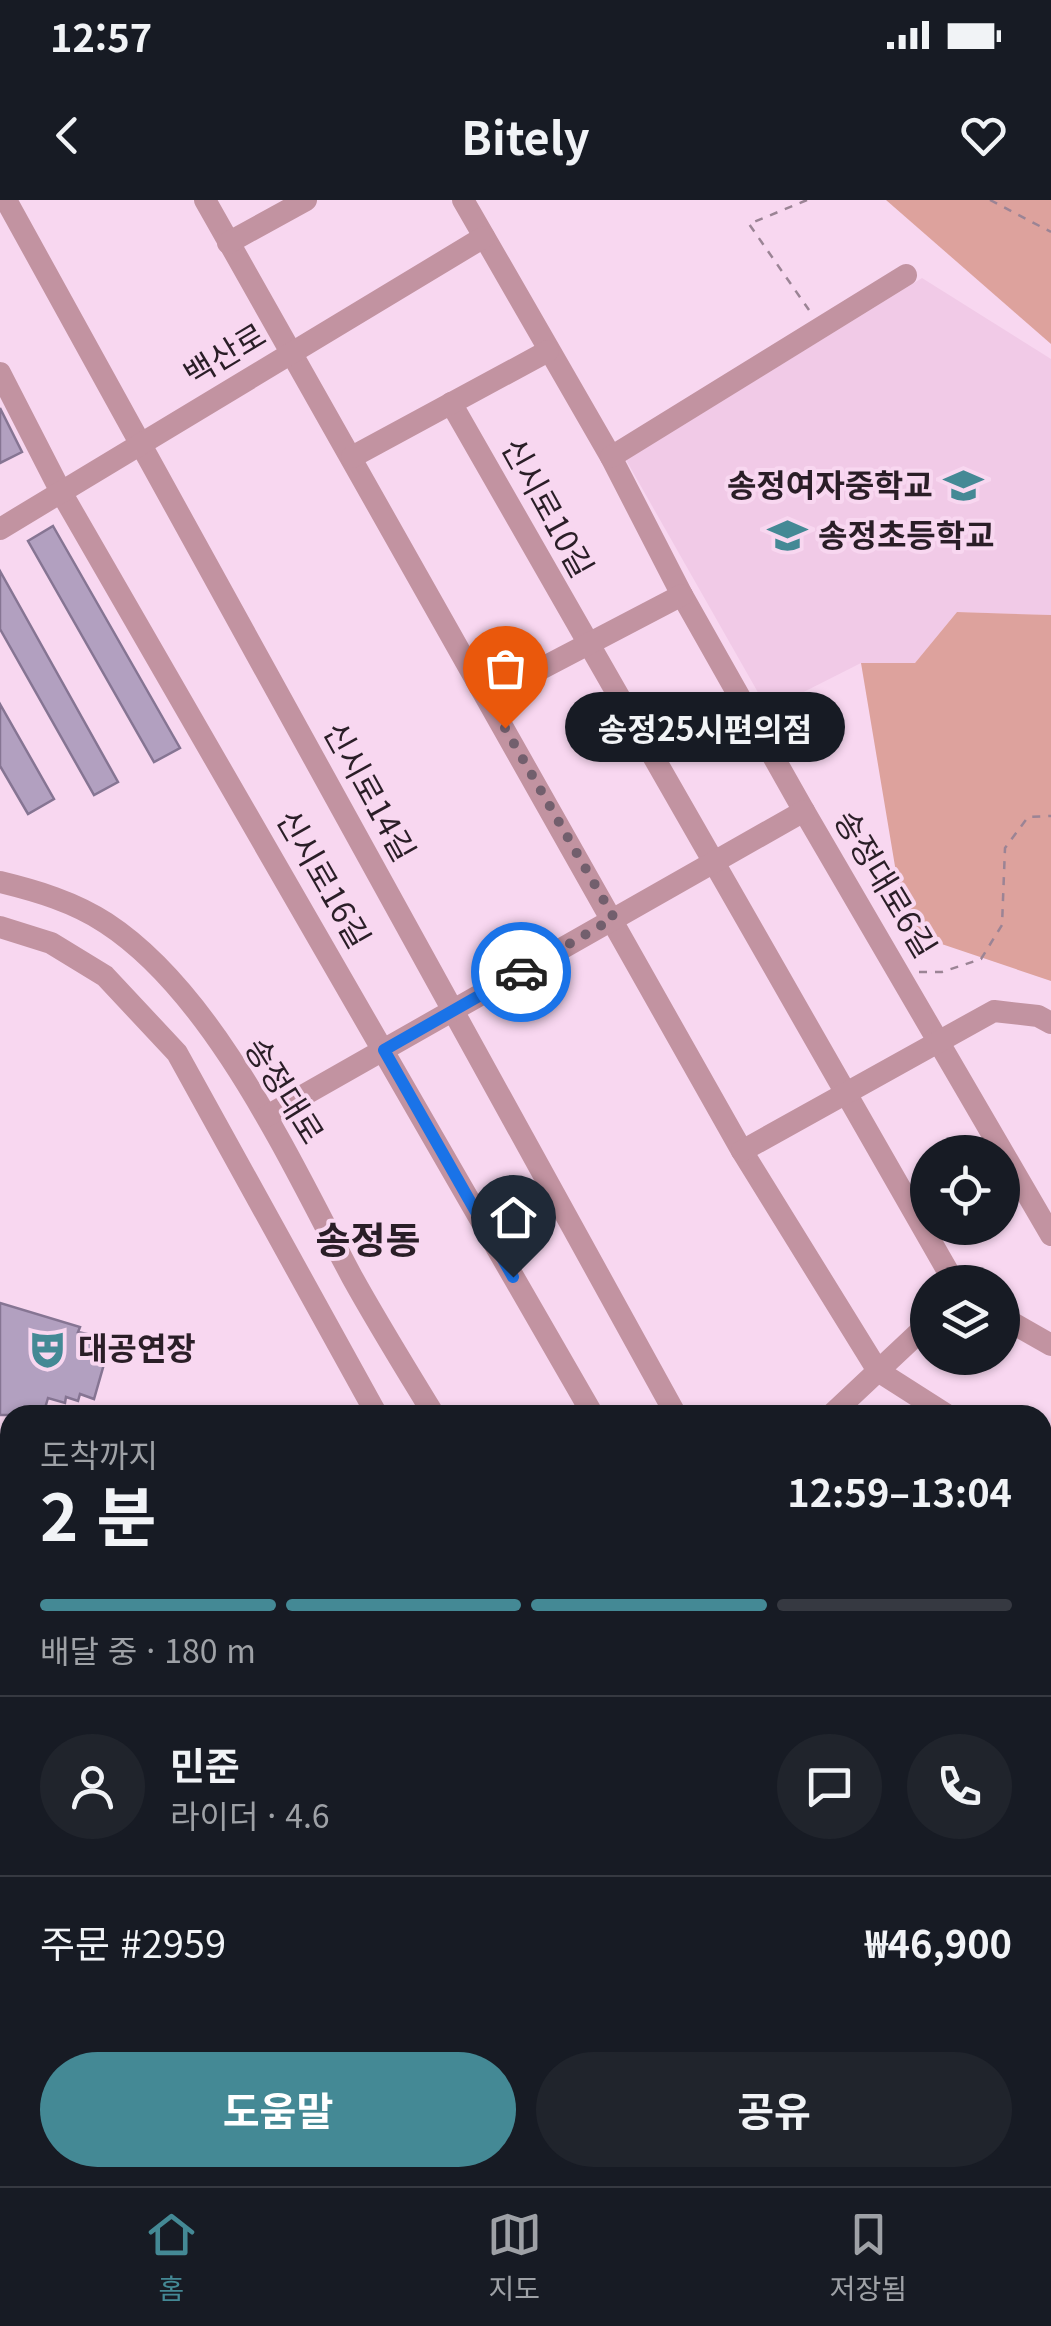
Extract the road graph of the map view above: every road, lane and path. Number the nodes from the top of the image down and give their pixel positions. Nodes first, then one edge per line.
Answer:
1 (6, 200) edge
2 (204, 200) edge
3 (306, 200) edge
4 (463, 200) edge
5 (807, 200) edge
6 (990, 200) edge
7 (1051, 232) edge
8 (484, 238) junction
9 (228, 244) junction
10 (906, 275) dead end
11 (820, 328) junction
12 (548, 351) junction
13 (293, 353) junction
14 (0, 373) edge
15 (451, 404) junction
16 (142, 444) junction
17 (352, 457) junction
18 (611, 457) junction
19 (61, 492) junction
20 (0, 529) edge
21 (682, 594) junction
22 (586, 644) junction
23 (487, 697) junction
24 (804, 811) junction
25 (1051, 816) edge
26 (712, 863) junction
27 (0, 882) edge
28 (614, 918) junction
29 (6, 931) edge
30 (898, 969) junction
31 (452, 1011) junction
32 (1051, 1024) edge
33 (938, 1040) junction
34 (384, 1050) junction
35 (846, 1090) junction
36 (267, 1116) junction
37 (742, 1150) junction
38 (1051, 1235) edge
39 (944, 1265) edge
40 (1020, 1327) edge
41 (910, 1341) edge
42 (1051, 1344) edge
43 (878, 1371) junction
44 (368, 1405) edge
45 (428, 1405) edge
46 (588, 1405) edge
47 (670, 1405) edge
48 (842, 1405) edge
49 (931, 1405) edge

1 - 16 street, 신시로14길
2 - 9 street
3 - 9 street
4 - 8 street, 송정대로6길
5 - 11 path
6 - 7 path
8 - 12 street, 송정대로6길
8 - 13 street, 백산로
9 - 13 street
10 - 11 street
11 - 18 street
12 - 15 street
12 - 18 street, 송정대로6길
13 - 16 street, 백산로
13 - 17 street
14 - 19 street, 신시로16길
15 - 17 street
15 - 22 street, 신시로10길
16 - 19 street, 백산로
16 - 31 street, 신시로14길
17 - 23 street
18 - 21 street, 송정대로6길
19 - 20 street, 백산로
19 - 34 street, 신시로16길
21 - 22 street
21 - 24 street, 송정대로6길
22 - 23 street
22 - 26 street, 신시로10길
23 - 28 street
24 - 26 street
24 - 30 street, 송정대로6길
25 - 30 path
26 - 28 street
26 - 35 street, 신시로10길
27 - 36 street, 송정대로
28 - 31 street
28 - 37 street
29 - 44 street
30 - 33 street, 송정대로6길
31 - 34 street
31 - 47 street, 신시로14길
32 - 33 street
33 - 35 street
33 - 38 street, 송정대로6길
34 - 36 street
34 - 46 street, 신시로16길
35 - 37 street
35 - 39 street, 신시로10길
36 - 45 street, 송정대로
37 - 43 street
40 - 42 street
41 - 43 street
43 - 48 street
43 - 49 street

